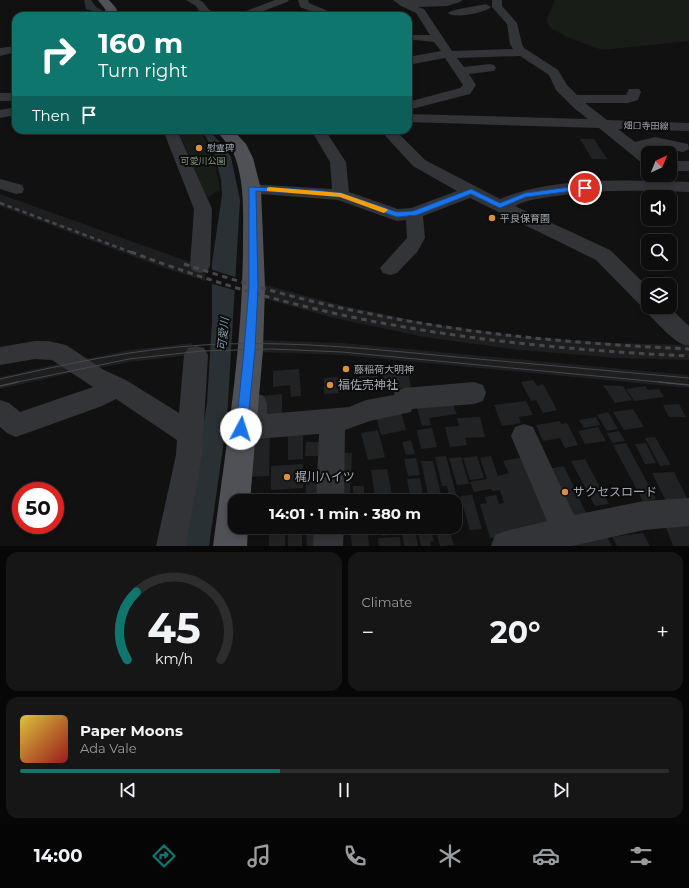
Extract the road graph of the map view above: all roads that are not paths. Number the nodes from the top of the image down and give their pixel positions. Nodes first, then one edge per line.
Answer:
1 (103, 0) edge
2 (191, 0) edge
3 (284, 0) edge
4 (303, 0) edge
5 (457, 0) edge
6 (475, 0) edge
7 (401, 2) edge
8 (270, 3) edge
9 (494, 5) edge
10 (112, 12) edge
11 (205, 12) edge
12 (251, 12) edge
13 (322, 12) edge
14 (456, 13) dead end
15 (422, 14) junction
16 (412, 15) edge
17 (412, 38) edge
18 (438, 39) junction
19 (12, 50) edge
20 (0, 52) edge
21 (521, 52) junction
22 (450, 54) junction
23 (412, 60) edge
24 (490, 68) dead end
25 (460, 71) junction
26 (634, 92) dead end
27 (0, 96) edge
28 (12, 97) edge
29 (574, 99) junction
30 (0, 104) edge
31 (12, 104) edge
32 (412, 105) edge
33 (412, 111) edge
34 (12, 112) edge
35 (0, 114) edge
36 (412, 118) edge
37 (689, 119) edge
38 (597, 121) junction
39 (689, 127) edge
40 (172, 134) edge
41 (228, 134) edge
42 (320, 134) edge
43 (391, 134) edge
44 (632, 147) junction
45 (683, 147) dead end
46 (641, 154) edge
47 (677, 166) edge
48 (689, 166) edge
49 (677, 181) edge
50 (0, 184) edge
51 (688, 188) edge
52 (16, 189) dead end
53 (252, 189) junction
54 (471, 192) junction
55 (341, 195) junction
56 (500, 206) junction
57 (414, 213) junction
58 (200, 266) dead end
59 (390, 268) dead end
60 (641, 293) edge
61 (663, 314) edge
62 (689, 336) edge
63 (196, 355) dead end
64 (0, 356) edge
65 (117, 387) junction
66 (245, 388) junction
67 (474, 393) dead end
68 (0, 411) edge
69 (332, 421) junction
70 (190, 434) junction
71 (524, 436) dead end
72 (330, 494) edge
73 (689, 512) edge
74 (568, 533) junction
75 (329, 534) edge
76 (171, 546) edge
77 (230, 546) edge
78 (328, 546) edge
79 (506, 546) edge

1 - 10 main road
2 - 11 street
3 - 8 street
4 - 13 street
5 - 7 street
6 - 9 street
7 - 15 street
8 - 12 street
9 - 14 street
9 - 21 street
15 - 16 street
15 - 18 street
17 - 18 street
18 - 22 street
19 - 20 street
21 - 22 street
21 - 29 street
22 - 23 street
22 - 25 street
24 - 25 street
25 - 32 street
26 - 29 street
27 - 28 street
29 - 38 street
30 - 31 street
33 - 38 street
34 - 35 street
36 - 38 street
37 - 38 street
38 - 39 street, 畑口寺田線
38 - 44 street
40 - 58 street
41 - 53 main road
42 - 55 street
43 - 54 street
44 - 45 street
44 - 46 street
47 - 48 street
49 - 51 street
50 - 52 street
51 - 56 street
53 - 55 street
53 - 66 main road
54 - 56 street
54 - 57 street
55 - 57 street
56 - 60 street
57 - 59 street
61 - 62 street
63 - 70 street
64 - 65 street
65 - 68 street
65 - 70 street
66 - 69 street
66 - 77 main road
67 - 69 street
69 - 72 street
70 - 76 street
71 - 74 street
73 - 74 street
74 - 79 street
75 - 78 street

